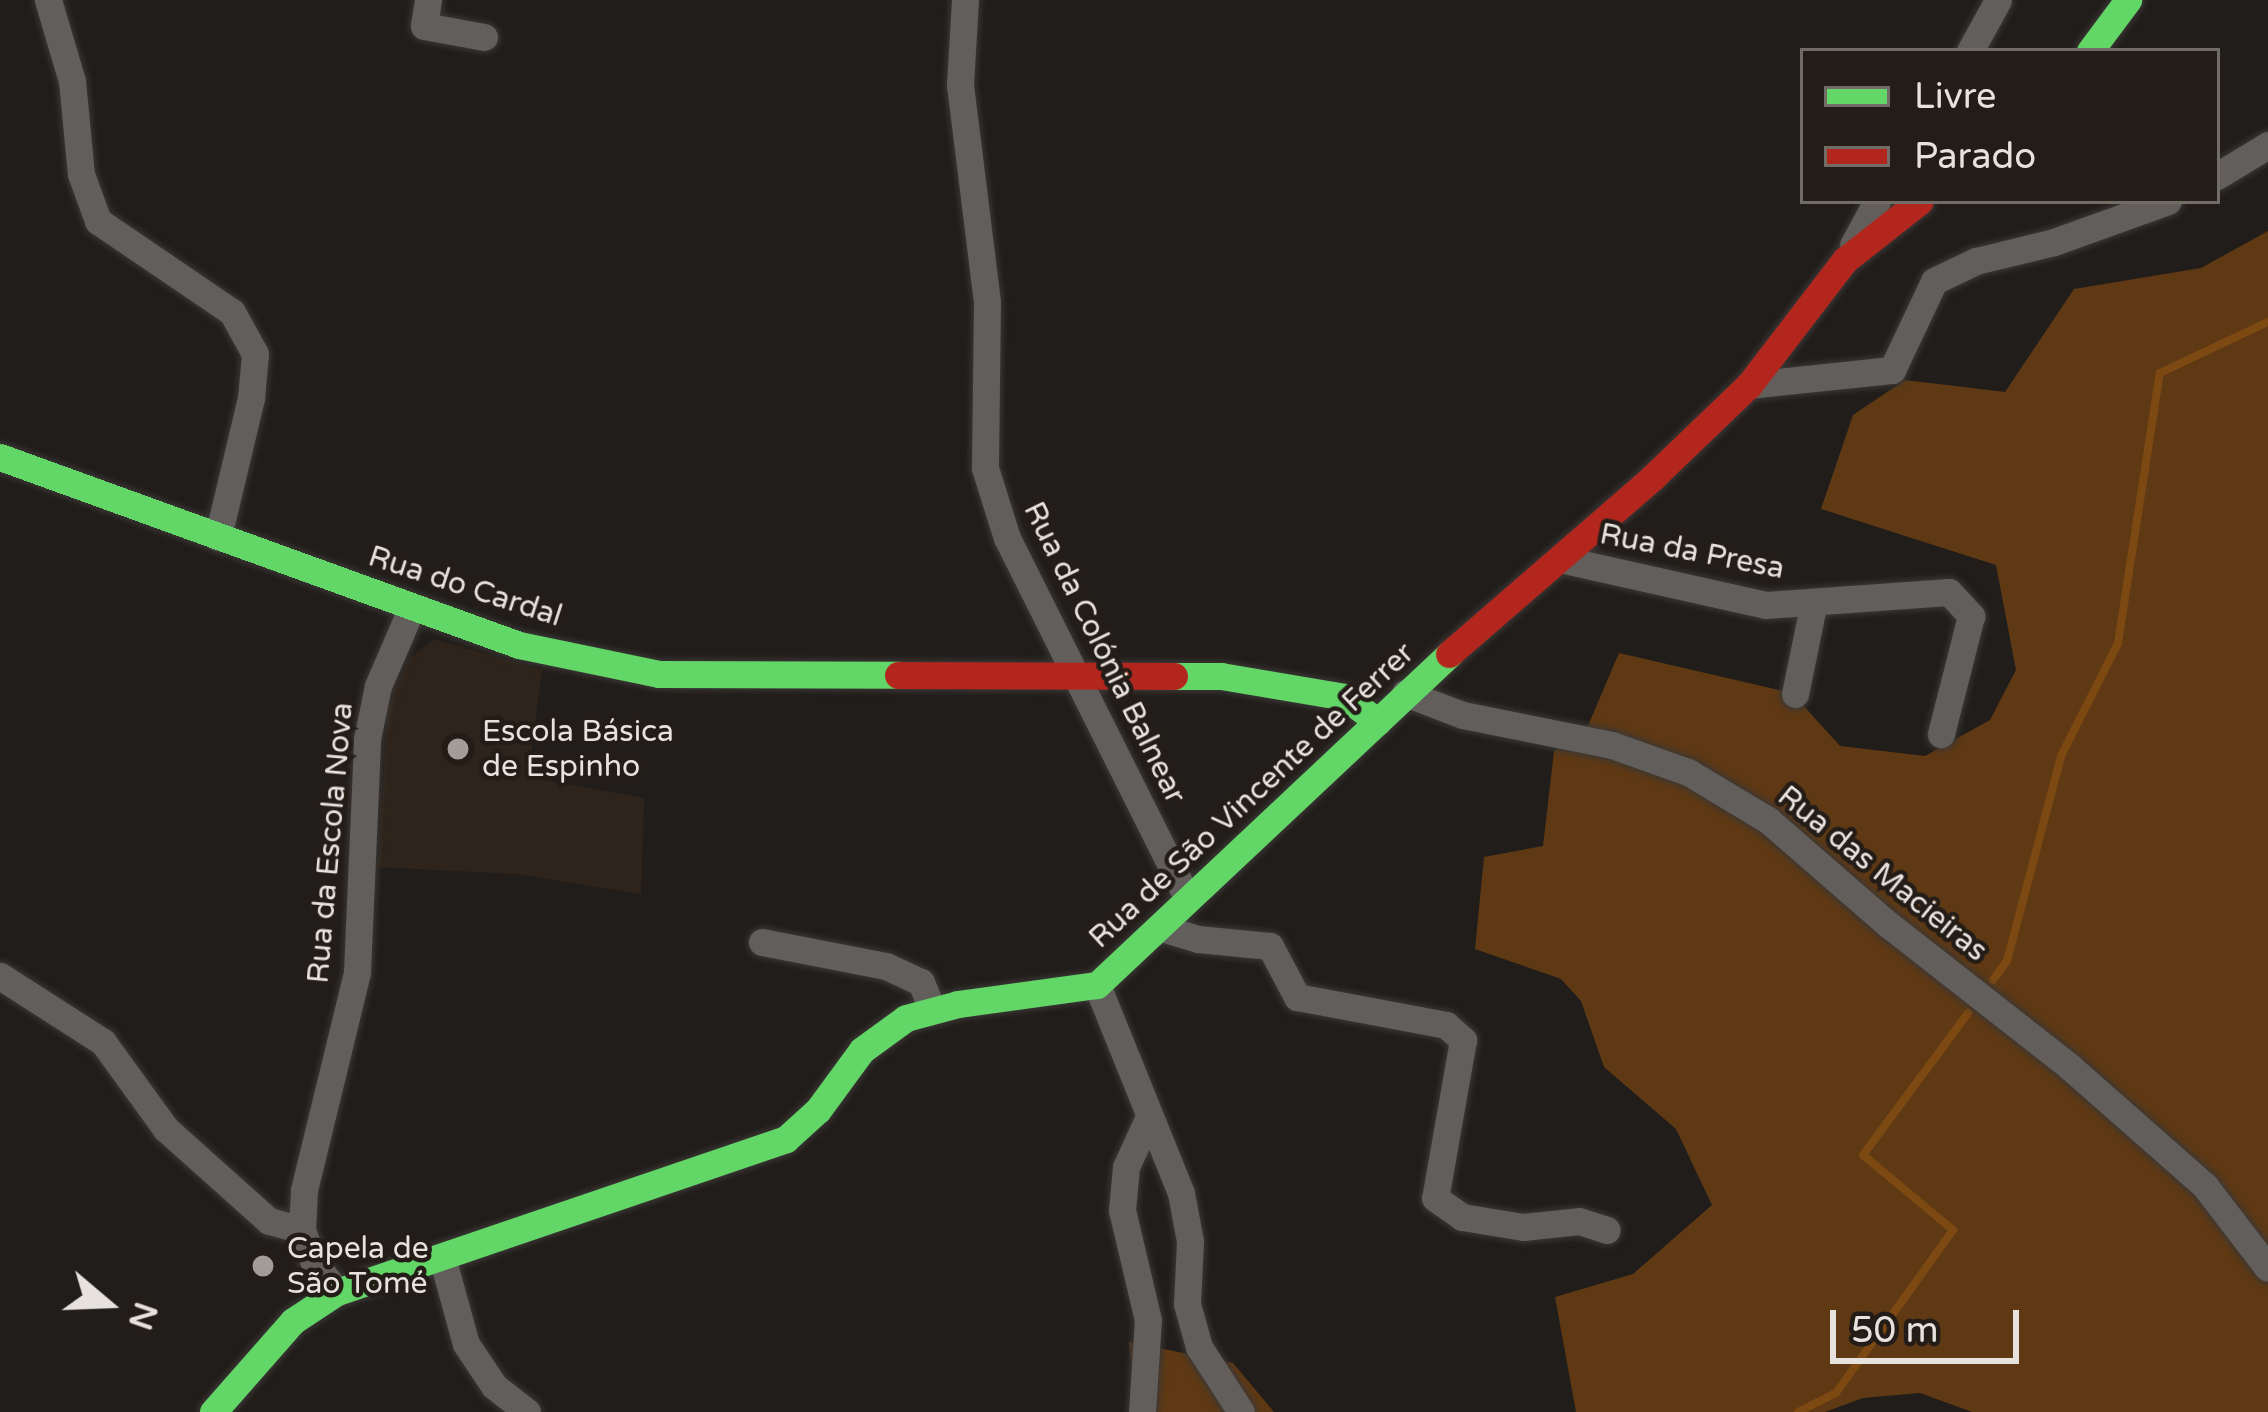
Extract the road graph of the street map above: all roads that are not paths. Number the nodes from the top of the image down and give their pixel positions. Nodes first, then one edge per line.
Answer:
1 (48, 0) edge
2 (428, 0) edge
3 (964, 0) edge
4 (1998, 0) edge
5 (2128, 0) edge
6 (484, 37) dead end
7 (1972, 48) edge
8 (2092, 48) edge
9 (2268, 145) edge
10 (2220, 174) edge
11 (1875, 204) edge
12 (1916, 204) edge
13 (2160, 204) edge
14 (1845, 260) junction
15 (1749, 385) junction
16 (0, 457) edge
17 (218, 537) junction
18 (1560, 559) junction
19 (1813, 606) junction
20 (412, 607) junction
21 (1074, 676) junction
22 (1406, 693) junction
23 (1795, 694) dead end
24 (1378, 722) junction
25 (1941, 734) dead end
26 (1187, 897) junction
27 (1162, 928) junction
28 (762, 942) dead end
29 (0, 976) edge
30 (1096, 985) junction
31 (932, 1010) junction
32 (1147, 1120) junction
33 (302, 1230) junction
34 (1607, 1231) dead end
35 (442, 1257) junction
36 (2268, 1268) edge
37 (337, 1292) junction
38 (213, 1412) edge
39 (527, 1412) edge
40 (1142, 1412) edge
41 (1241, 1412) edge

1 - 17 street
2 - 6 street
3 - 21 street, Rua da Colónia Balnear
4 - 7 street
5 - 8 street
9 - 10 street
11 - 14 street
12 - 14 street, Rua de São Vincente de Ferrer
13 - 15 street
14 - 15 street, Rua de São Vincente de Ferrer
15 - 18 street, Rua de São Vincente de Ferrer
16 - 17 street, Rua do Cardal
17 - 20 street, Rua do Cardal
18 - 19 street, Rua da Presa
18 - 22 street, Rua de São Vincente de Ferrer
19 - 23 street, Rua da Presa
19 - 25 street, Rua da Presa
20 - 21 street, Rua do Cardal
20 - 33 street, Rua da Escola Nova
21 - 24 street, Rua do Cardal
21 - 26 street, Rua da Colónia Balnear
22 - 24 street, Rua de São Vincente de Ferrer
22 - 36 street, Rua das Macieiras
24 - 26 street, Rua de São Vincente de Ferrer
26 - 27 street, Rua de São Vincente de Ferrer
27 - 30 street, Rua de São Vincente de Ferrer
27 - 34 street
28 - 31 street
29 - 33 street
30 - 31 street, Rua de São Vincente de Ferrer
30 - 32 street
31 - 35 street, Rua de São Vincente de Ferrer
32 - 40 street
32 - 41 street
33 - 37 street
35 - 37 street, Rua de São Vincente de Ferrer
35 - 39 street
37 - 38 street, Rua de São Vincente de Ferrer

